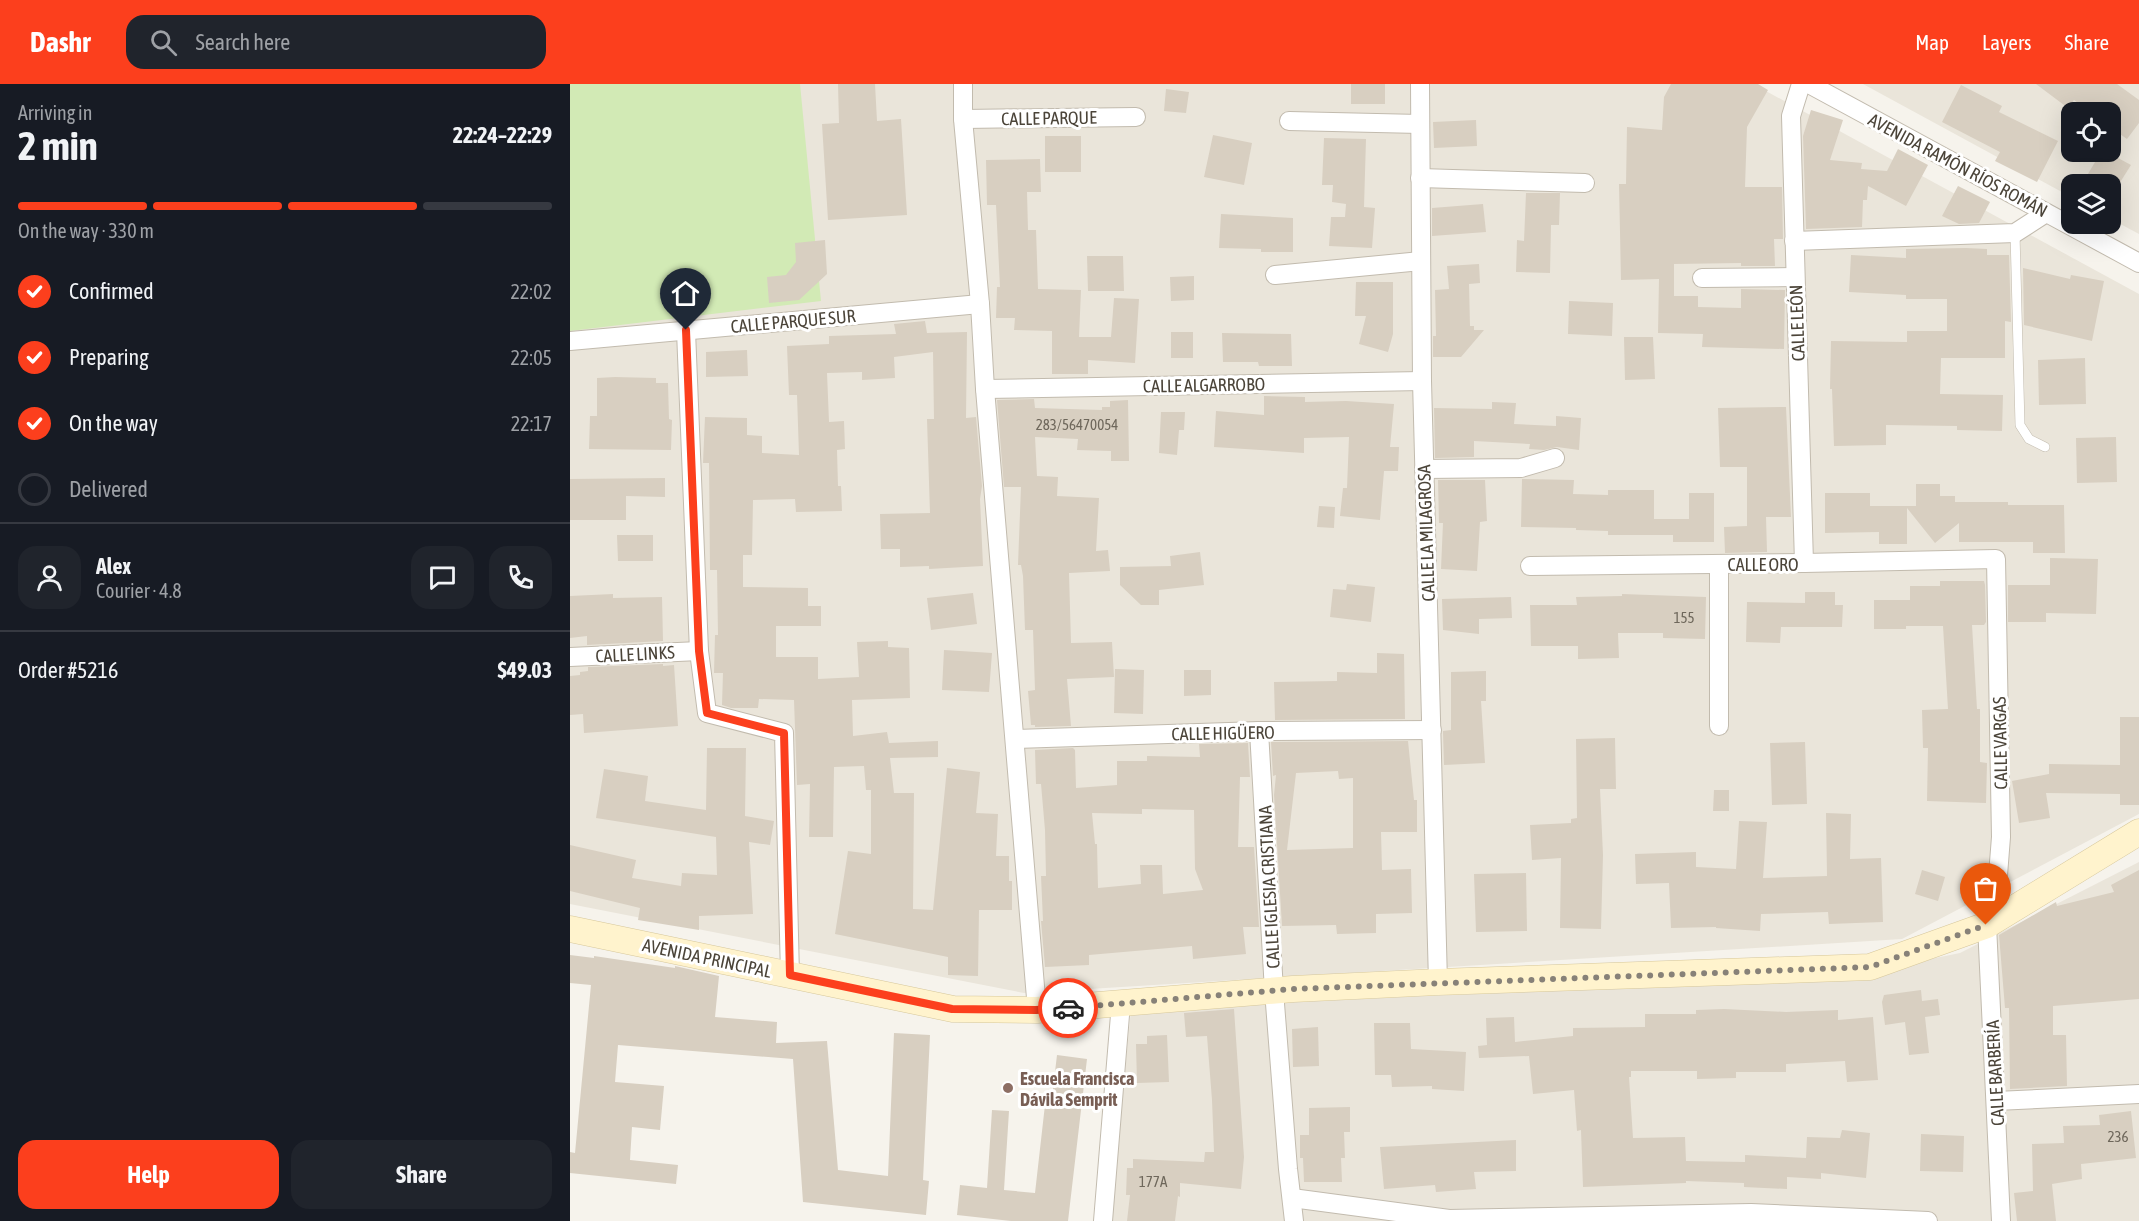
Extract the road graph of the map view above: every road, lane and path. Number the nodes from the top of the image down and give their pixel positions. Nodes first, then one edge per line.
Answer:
1 (963, 84) edge
2 (1420, 84) edge
3 (1801, 84) edge
4 (1809, 84) edge
5 (1136, 117) dead end
6 (963, 119) junction
7 (1289, 122) dead end
8 (1420, 124) junction
9 (1420, 178) junction
10 (1585, 183) dead end
11 (2046, 213) junction
12 (2015, 233) junction
13 (1794, 241) junction
14 (1421, 261) junction
15 (2139, 263) edge
16 (1275, 275) dead end
17 (1795, 277) junction
18 (1702, 278) dead end
19 (980, 304) junction
20 (686, 330) junction
21 (570, 341) edge
22 (1422, 381) junction
23 (986, 389) junction
24 (2044, 447) dead end
25 (1555, 458) dead end
26 (1425, 469) junction
27 (1996, 559) joint
28 (1803, 563) junction
29 (1719, 564) junction
30 (1530, 566) dead end
31 (699, 651) junction
32 (570, 657) edge
33 (1719, 726) dead end
34 (1432, 730) junction
35 (1259, 731) junction
36 (1015, 739) junction
37 (2139, 832) edge
38 (1986, 925) junction
39 (570, 928) edge
40 (790, 975) junction
41 (1438, 982) junction
42 (1274, 991) junction
43 (1121, 1004) junction
44 (1036, 1010) junction
45 (2139, 1094) edge
46 (1996, 1101) junction
47 (1292, 1198) junction
48 (1103, 1221) edge
49 (1294, 1221) edge
50 (1928, 1221) edge
51 (2001, 1221) edge

1 - 6 street
2 - 8 street, CALLE LA MILAGROSA
3 - 13 street, CALLE LEÓN
4 - 11 street, AVENIDA RAMÓN RÍOS ROMÁN
5 - 6 street, CALLE PARQUE
6 - 19 street
7 - 8 street
8 - 9 street, CALLE LA MILAGROSA
9 - 10 street
9 - 14 street, CALLE LA MILAGROSA
11 - 12 street
11 - 15 street, AVENIDA RAMÓN RÍOS ROMÁN
12 - 13 street
12 - 24 lane
13 - 17 street, CALLE LEÓN
14 - 16 street
14 - 22 street, CALLE LA MILAGROSA
17 - 18 street
17 - 28 street, CALLE LEÓN
19 - 20 street, CALLE PARQUE SUR
19 - 23 street
20 - 21 street, CALLE PARQUE SUR
20 - 31 street
22 - 23 street, CALLE ALGARROBO
22 - 26 street, CALLE LA MILAGROSA
23 - 36 street
25 - 26 street
26 - 34 street, CALLE LA MILAGROSA
27 - 28 street, CALLE ORO
27 - 38 street, CALLE VARGAS
28 - 29 street, CALLE ORO
29 - 30 street, CALLE ORO
29 - 33 street
31 - 32 street, CALLE LINKS
31 - 40 street
34 - 35 street, CALLE HIGÜERO
34 - 41 street, CALLE LA MILAGROSA
35 - 36 street, CALLE HIGÜERO
35 - 42 street, CALLE IGLESIA CRISTIANA
36 - 44 street
37 - 38 street, AVENIDA PRINCIPAL
38 - 41 street, AVENIDA PRINCIPAL
38 - 46 street, CALLE BARBERÍA
39 - 40 street, AVENIDA PRINCIPAL
40 - 44 street, AVENIDA PRINCIPAL
41 - 42 street, AVENIDA PRINCIPAL
42 - 43 street, AVENIDA PRINCIPAL
42 - 47 street, CALLE IGLESIA CRISTIANA
43 - 44 street, AVENIDA PRINCIPAL
43 - 48 street
45 - 46 street
46 - 51 street, CALLE BARBERÍA
47 - 49 street, CALLE IGLESIA CRISTIANA
47 - 50 street

